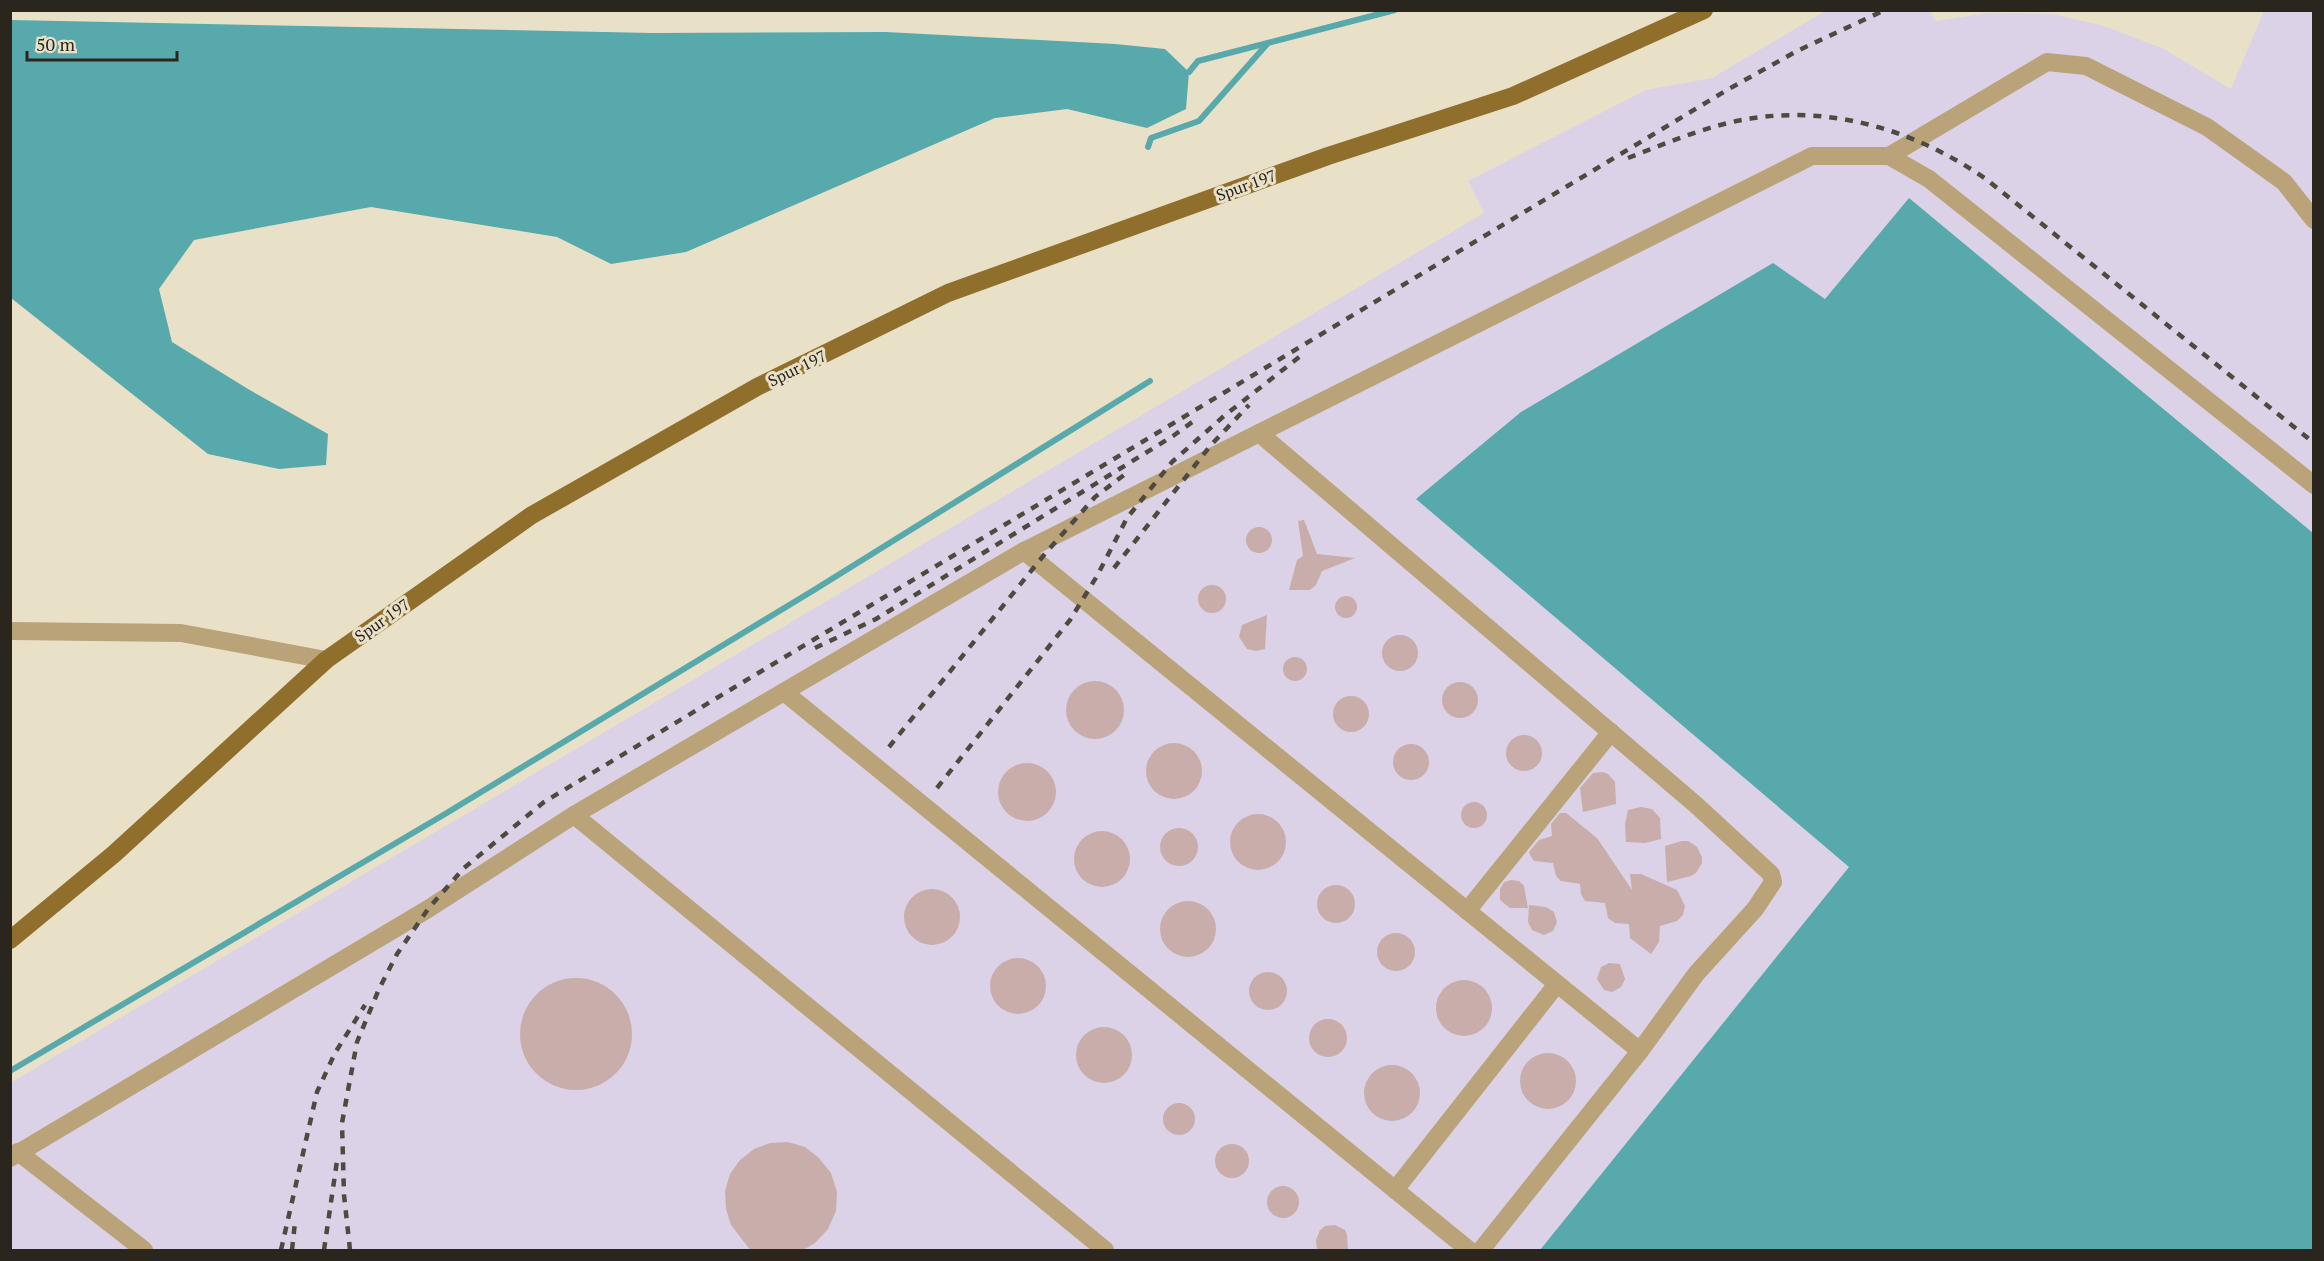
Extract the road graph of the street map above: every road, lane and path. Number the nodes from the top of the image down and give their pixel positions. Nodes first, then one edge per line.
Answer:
1 (1704, 10) edge
2 (1889, 156) junction
3 (2313, 220) edge
4 (1259, 433) junction
5 (2313, 485) edge
6 (1024, 551) junction
7 (10, 631) edge
8 (326, 660) junction
9 (784, 692) junction
10 (1611, 732) junction
11 (574, 815) junction
12 (1467, 911) junction
13 (10, 940) edge
14 (1557, 984) junction
15 (1640, 1051) junction
16 (14, 1155) edge
17 (1395, 1190) junction
18 (144, 1251) edge
19 (1105, 1251) edge
20 (1469, 1251) edge
21 (1481, 1251) edge

1 - 8 main road, Spur 197
2 - 3 street
2 - 4 street
2 - 5 street
4 - 6 street
4 - 10 street
6 - 9 street
6 - 12 street
7 - 8 street
8 - 13 main road, Spur 197
9 - 11 street
9 - 17 street
10 - 12 street
10 - 15 street
11 - 16 street
11 - 19 street
12 - 14 street
14 - 15 street
14 - 17 street
15 - 21 street
16 - 18 street
17 - 20 street

